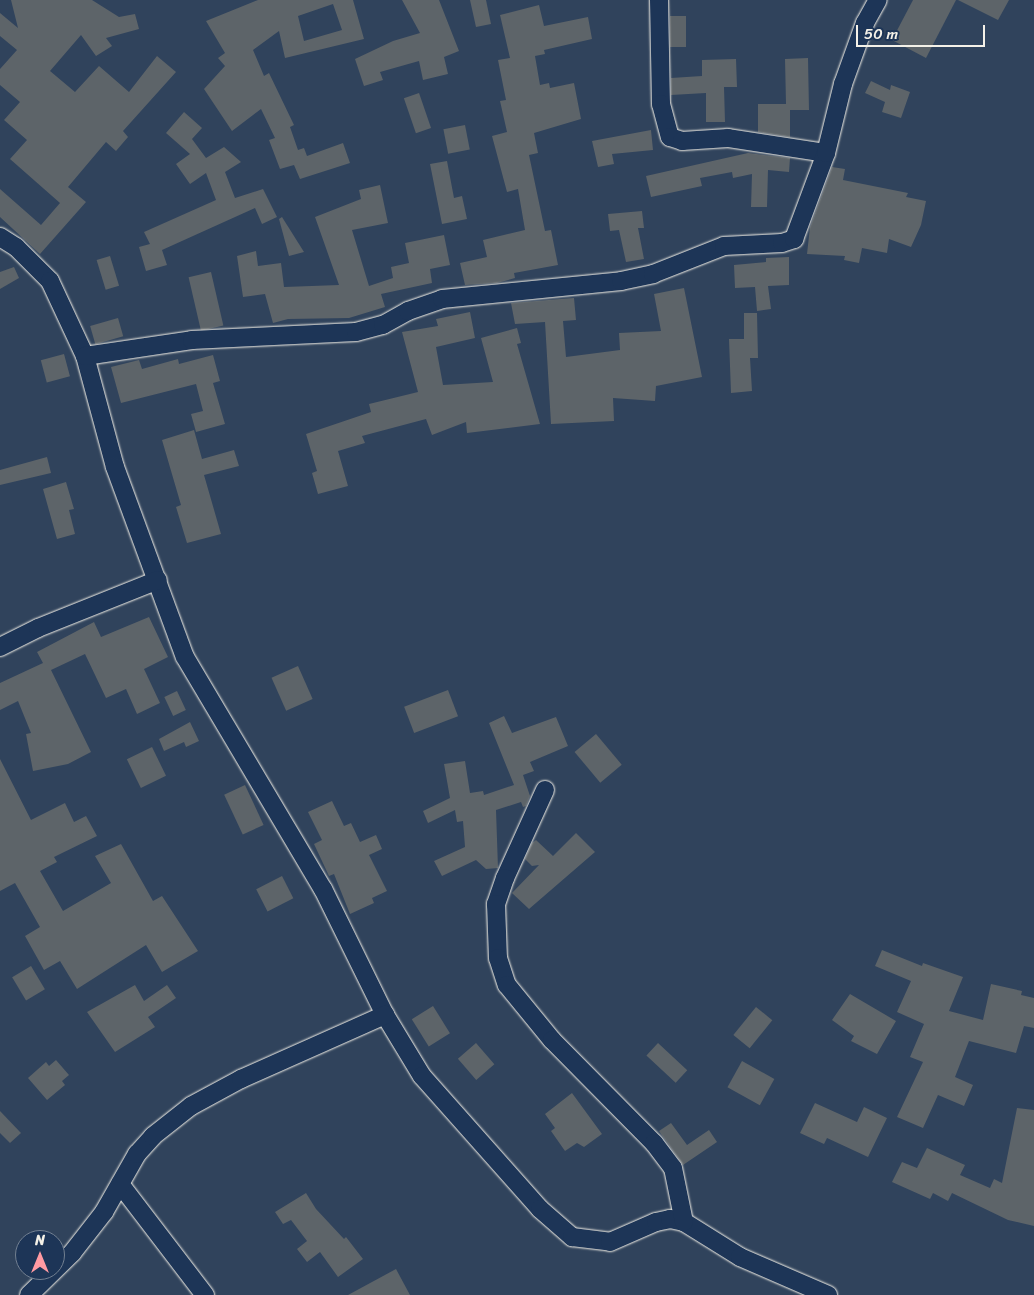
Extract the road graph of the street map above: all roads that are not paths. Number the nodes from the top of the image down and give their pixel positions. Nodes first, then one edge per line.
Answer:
1 (659, 0) edge
2 (878, 0) edge
3 (826, 153) junction
4 (0, 237) edge
5 (85, 356) junction
6 (158, 580) junction
7 (0, 647) edge
8 (545, 790) dead end
9 (385, 1016) junction
10 (120, 1184) junction
11 (684, 1222) junction
12 (29, 1295) edge
13 (205, 1295) edge
14 (828, 1295) edge

1 - 3 street
2 - 3 street
3 - 5 street
4 - 5 street
5 - 6 street
6 - 7 street
6 - 9 street
8 - 11 street
9 - 10 street
9 - 11 street
10 - 12 street
10 - 13 street
11 - 14 street

